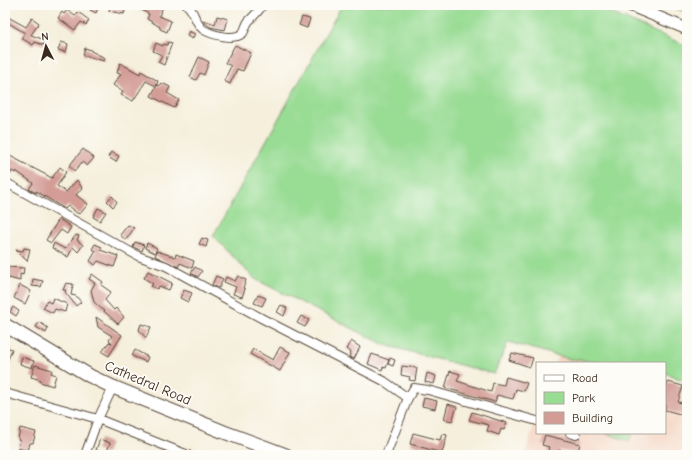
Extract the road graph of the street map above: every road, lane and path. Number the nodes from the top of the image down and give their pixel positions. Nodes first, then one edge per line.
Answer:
1 (186, 5) edge
2 (262, 5) edge
3 (629, 5) edge
4 (687, 29) edge
5 (5, 182) edge
6 (5, 325) edge
7 (113, 387) junction
8 (5, 392) edge
9 (408, 398) junction
10 (98, 419) junction
11 (536, 421) edge
12 (85, 455) edge
13 (188, 455) edge
14 (286, 455) edge
15 (386, 455) edge

1 - 2 street
3 - 4 street
5 - 9 street
6 - 7 main road, Cathedral Road
7 - 10 street
7 - 14 main road, Cathedral Road
8 - 10 street
9 - 11 street
9 - 15 street
10 - 12 street
10 - 13 street

